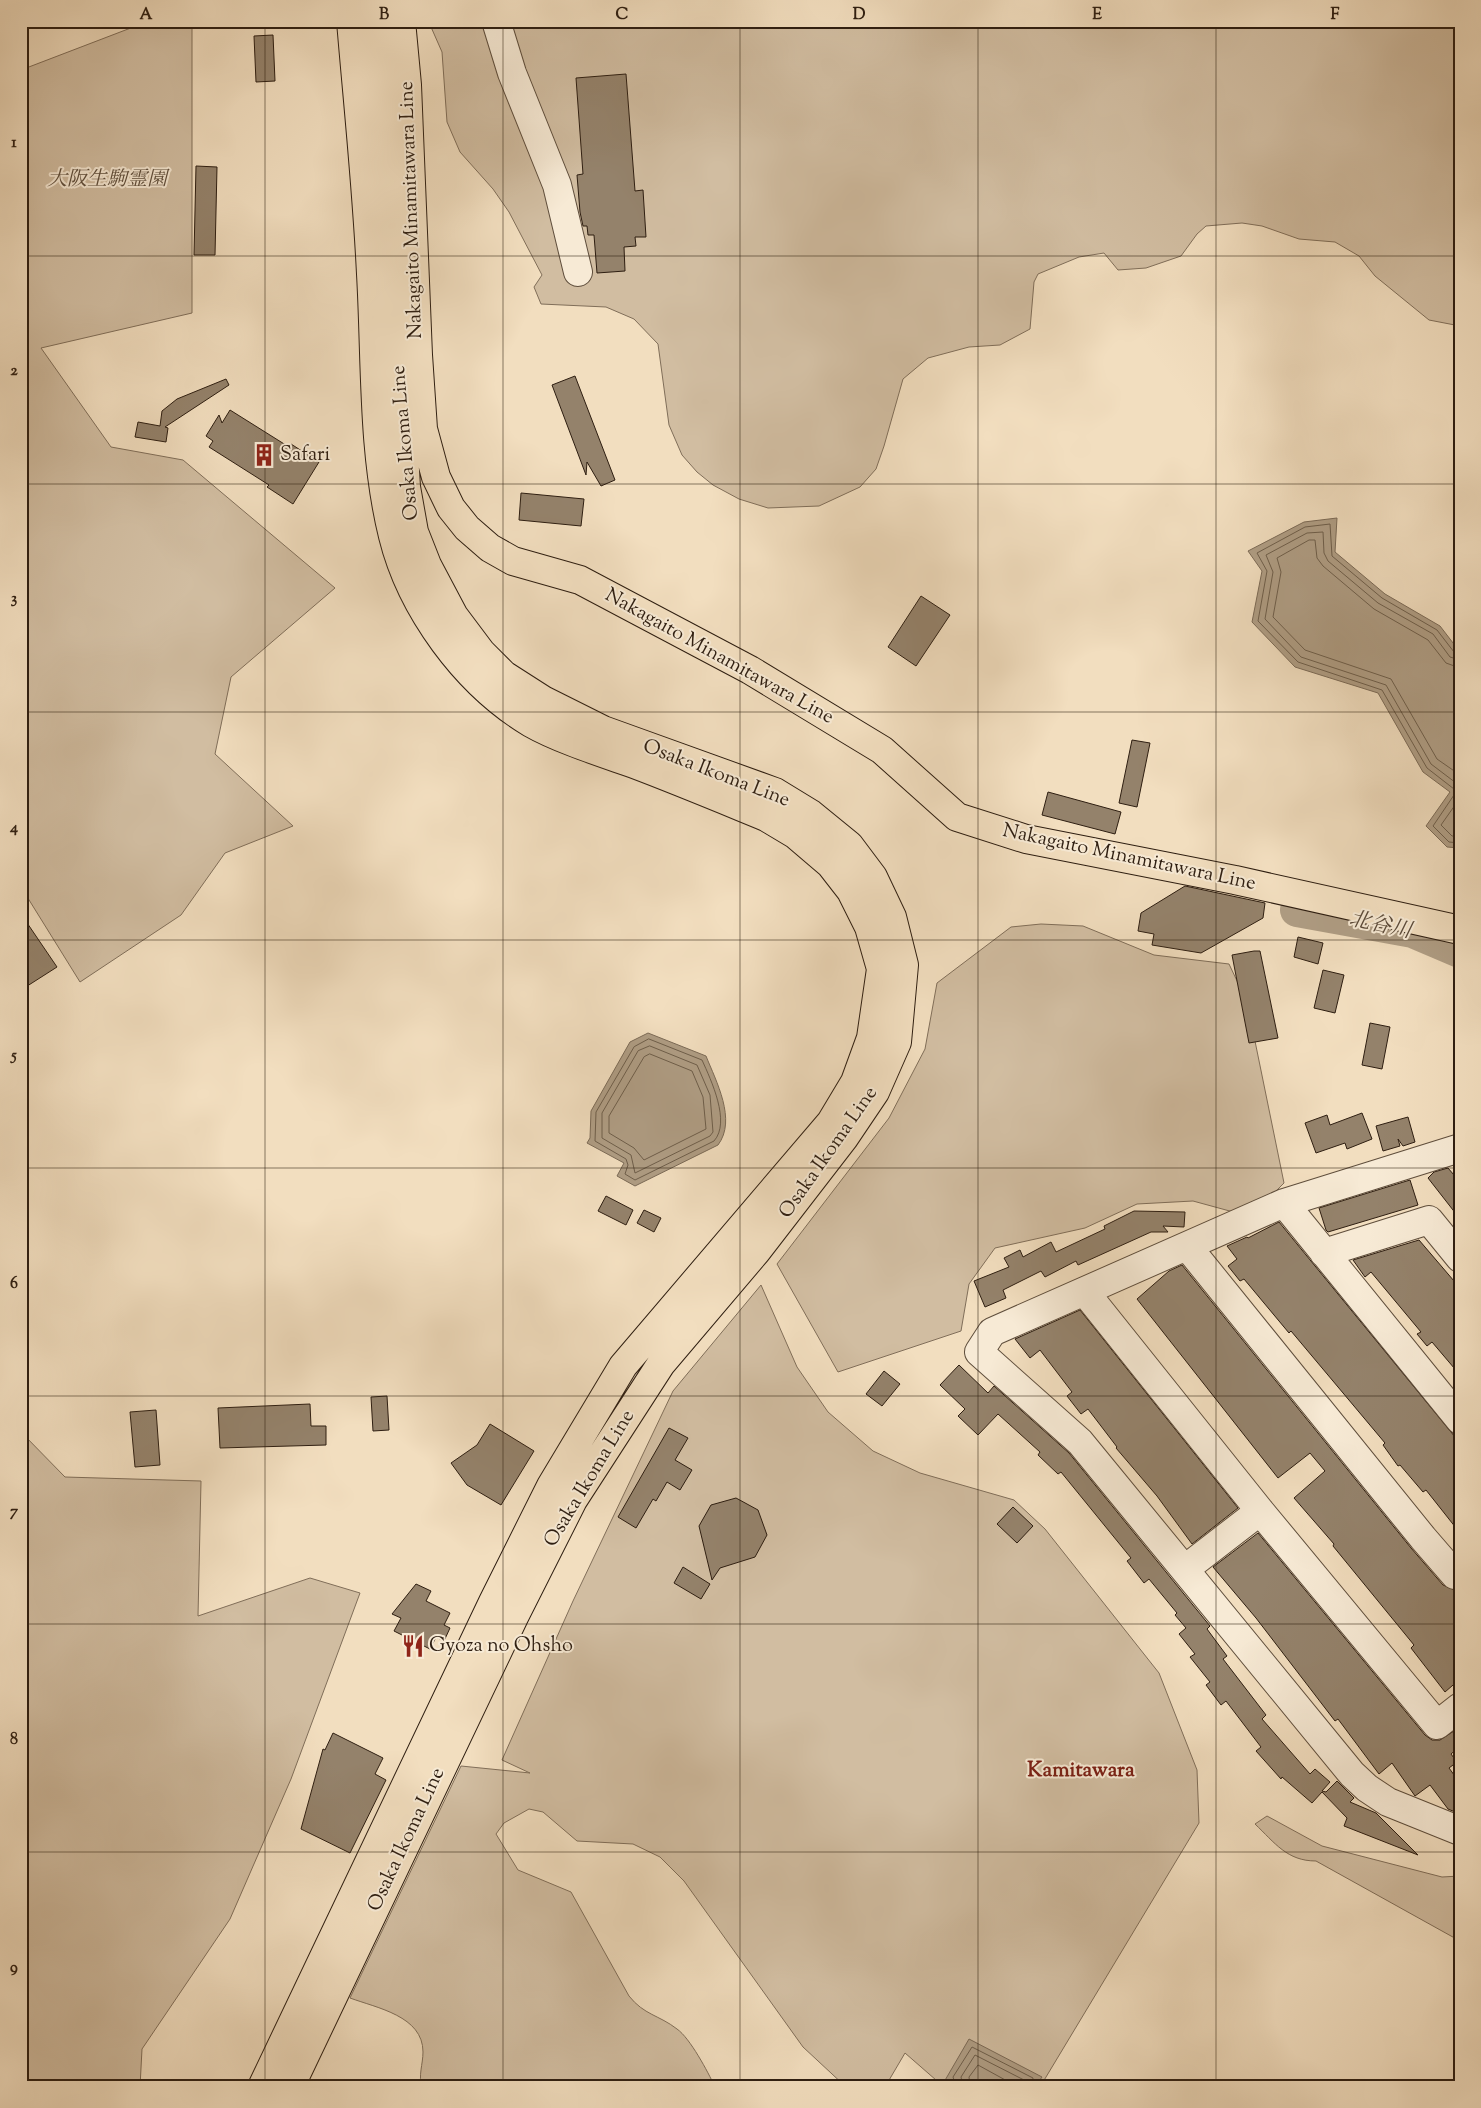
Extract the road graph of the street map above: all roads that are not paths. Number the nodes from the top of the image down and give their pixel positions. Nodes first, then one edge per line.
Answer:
1 (352, 21) edge
2 (374, 21) edge
3 (401, 21) edge
4 (496, 21) edge
5 (578, 272) dead end
6 (1460, 930) edge
7 (1458, 1153) edge
8 (1284, 1203) junction
9 (1187, 1246) junction
10 (1324, 1253) junction
11 (1460, 1258) edge
12 (711, 1264) junction
13 (732, 1282) junction
14 (1085, 1292) junction
15 (1460, 1420) edge
16 (1260, 1511) junction
17 (1185, 1569) junction
18 (1460, 1571) edge
19 (1460, 1707) edge
20 (1460, 1831) edge
21 (262, 2087) edge
22 (290, 2087) edge

1 - 12 main road, Osaka Ikoma Line
2 - 13 main road, Osaka Ikoma Line
3 - 6 main road, Nakagaito Minamitawara Line
4 - 5 street
7 - 8 street
8 - 9 street
8 - 10 street
9 - 14 street
9 - 18 street
10 - 11 street
10 - 15 street
12 - 13 main road
12 - 21 main road, Osaka Ikoma Line
13 - 22 main road, Osaka Ikoma Line
14 - 16 street
14 - 17 street
16 - 17 street
16 - 19 street
17 - 20 street

